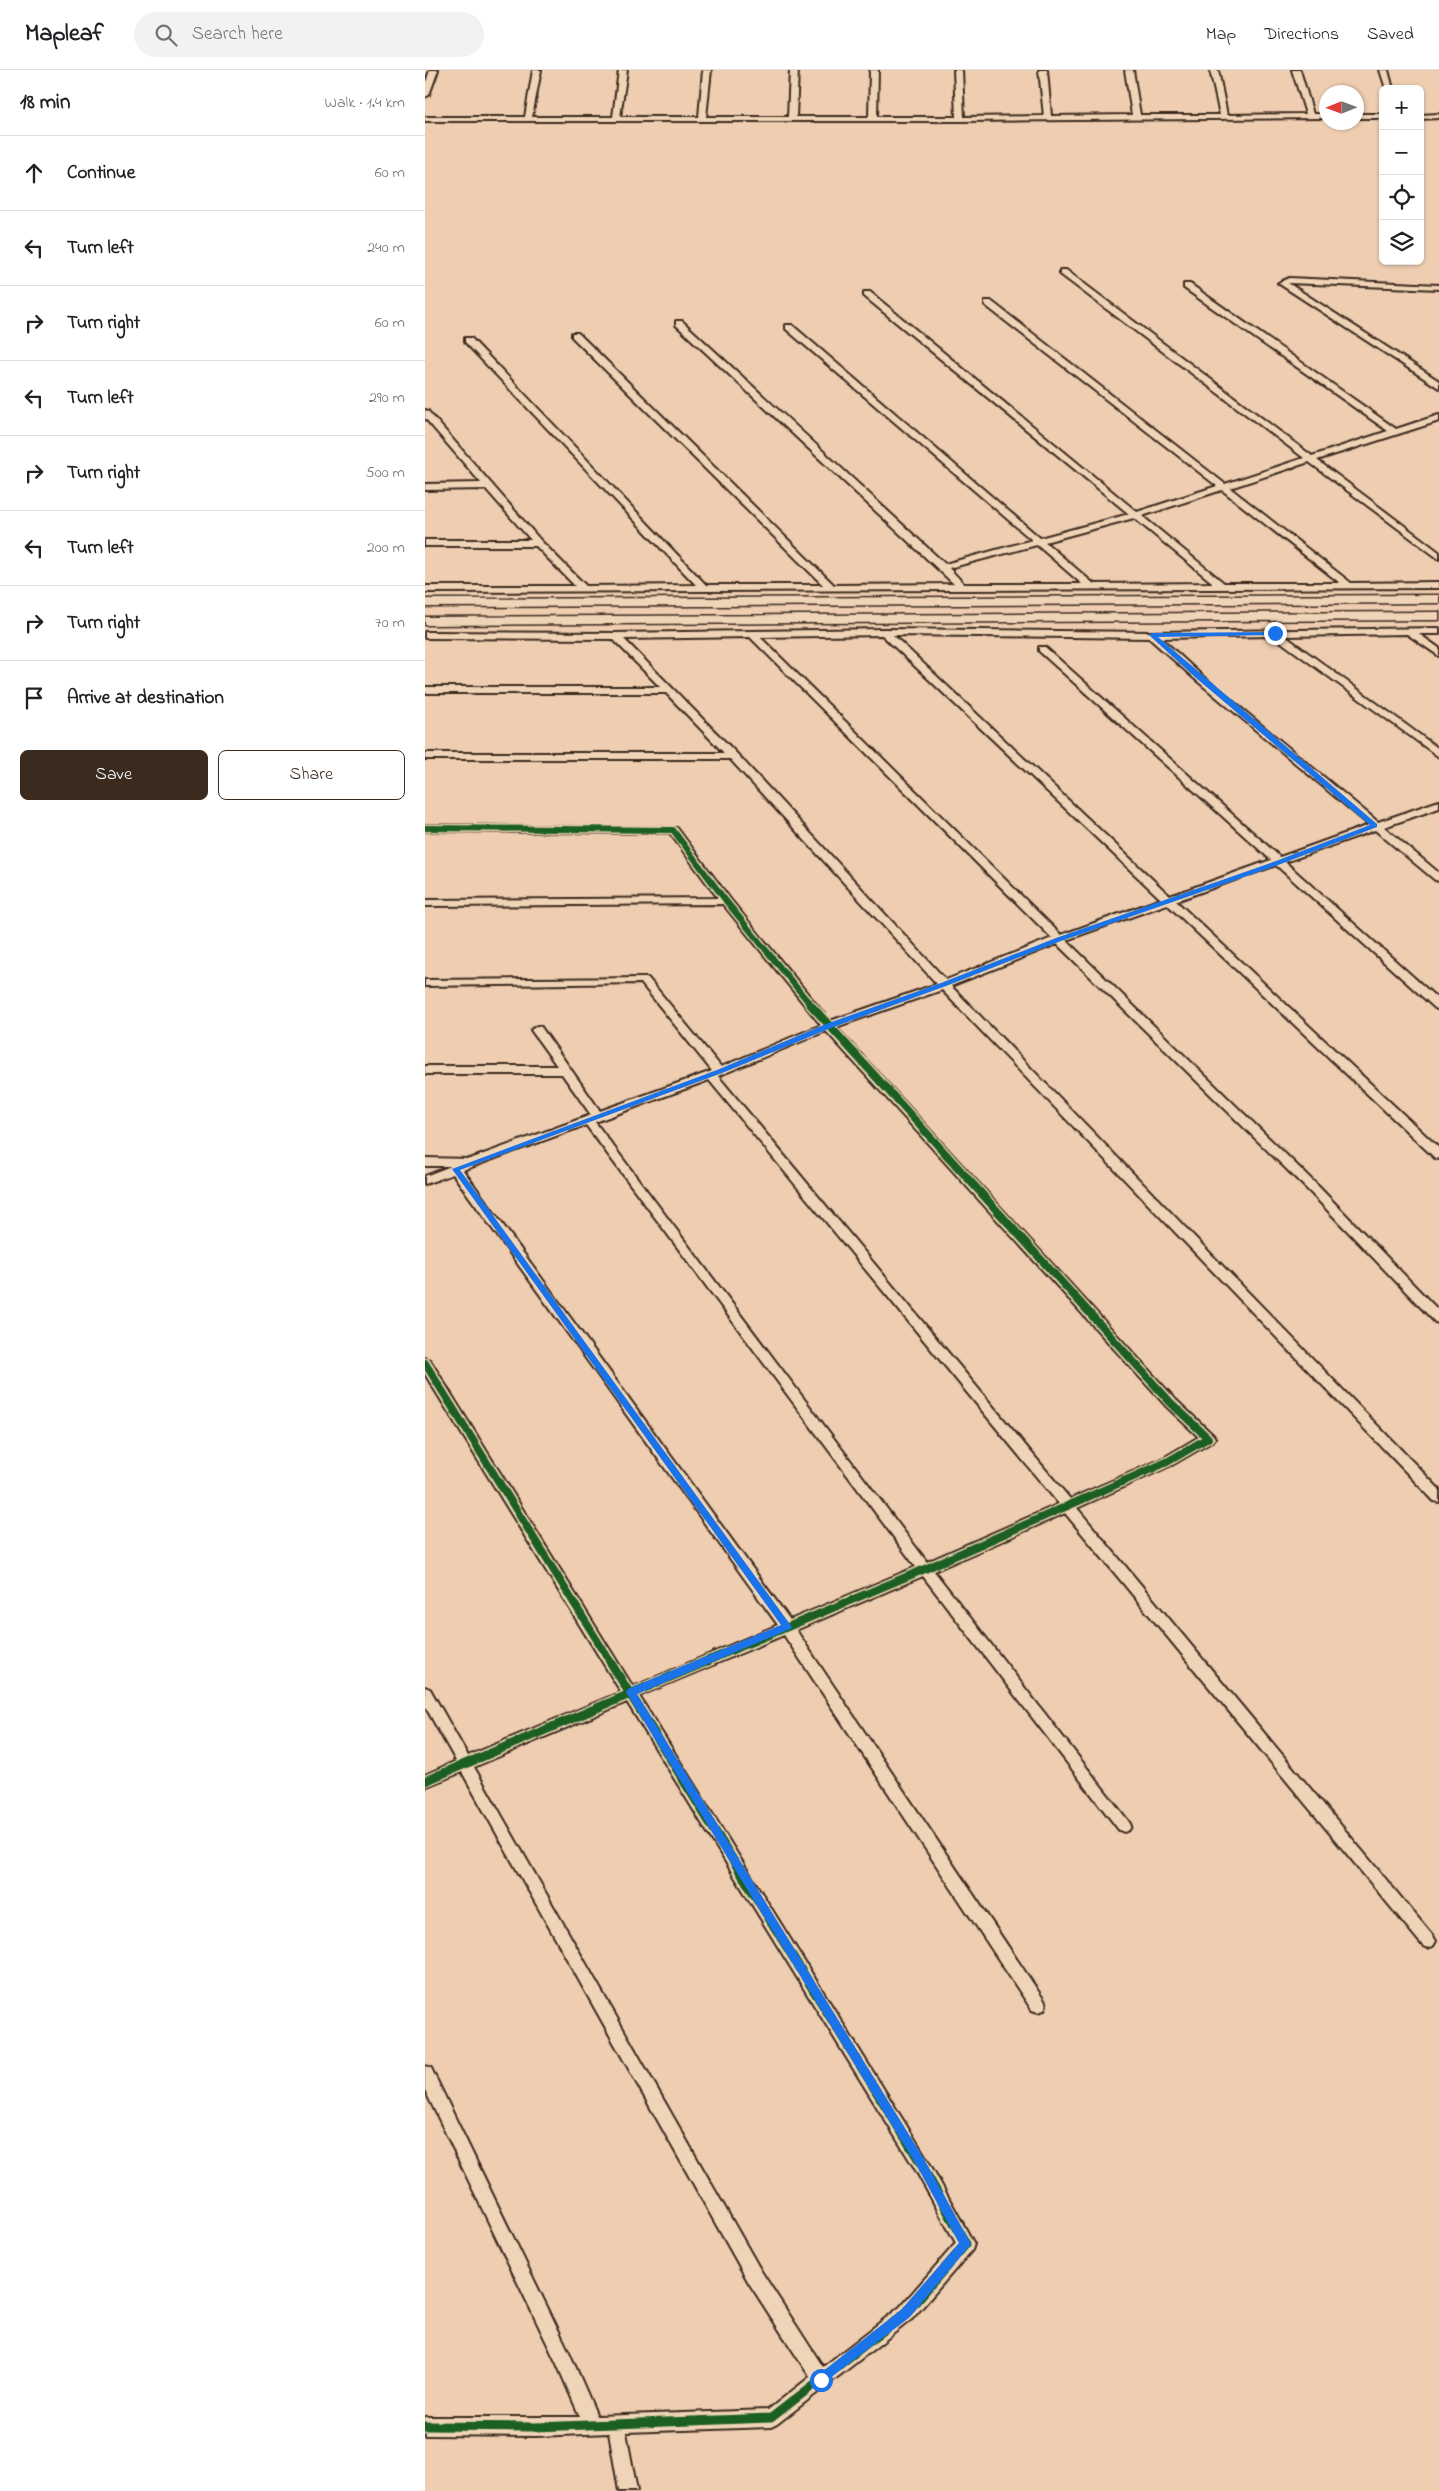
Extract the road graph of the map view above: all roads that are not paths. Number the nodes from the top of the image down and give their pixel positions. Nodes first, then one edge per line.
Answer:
1 (537, 70) edge
2 (623, 70) edge
3 (707, 70) edge
4 (795, 70) edge
5 (873, 70) edge
6 (958, 70) edge
7 (1043, 70) edge
8 (1129, 70) edge
9 (1214, 70) edge
10 (1296, 70) edge
11 (1383, 70) edge
12 (431, 74) edge
13 (1389, 85) edge
14 (425, 95) edge
15 (1136, 116) junction
16 (1224, 116) junction
17 (1310, 116) junction
18 (1319, 116) edge
19 (1364, 116) edge
20 (1379, 116) edge
21 (1439, 116) edge
22 (1424, 117) edge
23 (1048, 118) junction
24 (425, 119) edge
25 (702, 119) junction
26 (792, 119) junction
27 (873, 119) junction
28 (960, 119) junction
29 (528, 120) junction
30 (616, 120) junction
31 (1063, 272) dead end
32 (1187, 286) dead end
33 (1439, 287) edge
34 (867, 294) dead end
35 (988, 303) dead end
36 (679, 323) dead end
37 (789, 327) dead end
38 (575, 335) dead end
39 (468, 340) dead end
40 (1439, 385) edge
41 (425, 413) edge
42 (1439, 418) edge
43 (1395, 432) junction
44 (1310, 459) junction
45 (489, 486) junction
46 (425, 487) edge
47 (1225, 488) junction
48 (1136, 515) junction
49 (1040, 541) junction
50 (425, 543) edge
51 (538, 543) junction
52 (1439, 556) edge
53 (943, 567) junction
54 (1439, 585) edge
55 (961, 586) junction
56 (1222, 586) junction
57 (1350, 586) junction
58 (831, 587) junction
59 (1092, 587) junction
60 (584, 588) junction
61 (704, 588) junction
62 (425, 589) edge
63 (1439, 599) edge
64 (425, 602) edge
65 (1439, 616) edge
66 (425, 621) edge
67 (884, 632) junction
68 (1411, 632) junction
69 (1439, 632) edge
70 (1275, 633) junction
71 (425, 635) edge
72 (753, 635) junction
73 (1152, 635) junction
74 (617, 636) junction
75 (1042, 649) dead end
76 (1439, 653) edge
77 (425, 690) edge
78 (669, 690) junction
79 (1439, 754) edge
80 (425, 756) edge
81 (733, 756) junction
82 (1439, 804) edge
83 (1375, 826) junction
84 (425, 828) edge
85 (1279, 862) junction
86 (1439, 878) edge
87 (1170, 900) junction
88 (726, 901) junction
89 (425, 903) edge
90 (1059, 939) junction
91 (425, 982) edge
92 (944, 985) junction
93 (1439, 1006) edge
94 (828, 1026) junction
95 (537, 1030) dead end
96 (425, 1070) edge
97 (564, 1070) junction
98 (715, 1073) junction
99 (593, 1118) junction
100 (1439, 1155) edge
101 (425, 1162) edge
102 (477, 1162) junction
103 (456, 1169) junction
104 (425, 1180) edge
105 (1439, 1319) edge
106 (425, 1363) edge
107 (1439, 1497) edge
108 (1067, 1505) junction
109 (925, 1569) junction
110 (787, 1627) junction
111 (425, 1692) edge
112 (631, 1692) junction
113 (465, 1764) junction
114 (425, 1781) edge
115 (1123, 1826) dead end
116 (1428, 1941) dead end
117 (1037, 2005) dead end
118 (425, 2073) edge
119 (821, 2380) junction
120 (616, 2424) junction
121 (592, 2425) junction
122 (425, 2426) edge
123 (628, 2491) edge

1 - 29 street
2 - 30 street
3 - 25 street
4 - 26 street
5 - 27 street
6 - 28 street
7 - 23 street
8 - 15 street
9 - 16 street
10 - 17 street
11 - 13 street
12 - 14 street
15 - 16 street
15 - 23 street
16 - 17 street
17 - 18 street
19 - 20 street
21 - 22 street
23 - 28 street
24 - 29 street
25 - 26 street
25 - 30 street
26 - 27 street
27 - 28 street
29 - 30 street
31 - 44 street
32 - 43 street
33 - 40 street
34 - 48 street
35 - 47 street
36 - 53 street
37 - 49 street
38 - 58 street
39 - 61 street
41 - 45 street
42 - 43 street
43 - 44 street
44 - 47 street
44 - 52 street
45 - 46 street
45 - 51 street
47 - 48 street
47 - 57 street
48 - 49 street
48 - 56 street
49 - 53 street
49 - 59 street
50 - 51 street
51 - 60 street
53 - 55 street
54 - 57 street
55 - 58 street
55 - 59 street
56 - 57 street
56 - 59 street
58 - 61 street
60 - 61 street
60 - 62 street
63 - 64 street
65 - 66 street
67 - 72 street
67 - 73 street
67 - 87 street
68 - 69 street
68 - 70 street
68 - 76 street
70 - 73 street
70 - 79 street
71 - 74 street
72 - 74 street
72 - 90 street
73 - 83 street
74 - 78 street
75 - 85 street
77 - 78 street
78 - 81 street
80 - 81 street
81 - 92 street
82 - 83 street
83 - 85 street
83 - 86 street
84 - 88 street
85 - 87 street
85 - 93 street
87 - 90 street
87 - 100 street
88 - 89 street
88 - 94 street
90 - 92 street
90 - 105 street
91 - 98 street
92 - 94 street
92 - 107 street
94 - 98 street
94 - 108 street
95 - 97 street
96 - 97 street
97 - 99 street
98 - 99 street
98 - 108 street
99 - 102 street
99 - 109 street
101 - 102 street
102 - 103 street
103 - 104 street
103 - 110 street
106 - 112 street
108 - 109 street
108 - 116 street
109 - 110 street
109 - 115 street
110 - 112 street
110 - 117 street
111 - 113 street
112 - 113 street
112 - 119 street
113 - 114 street
113 - 119 street
118 - 121 street
119 - 120 street
120 - 121 street
120 - 123 street
121 - 122 street

